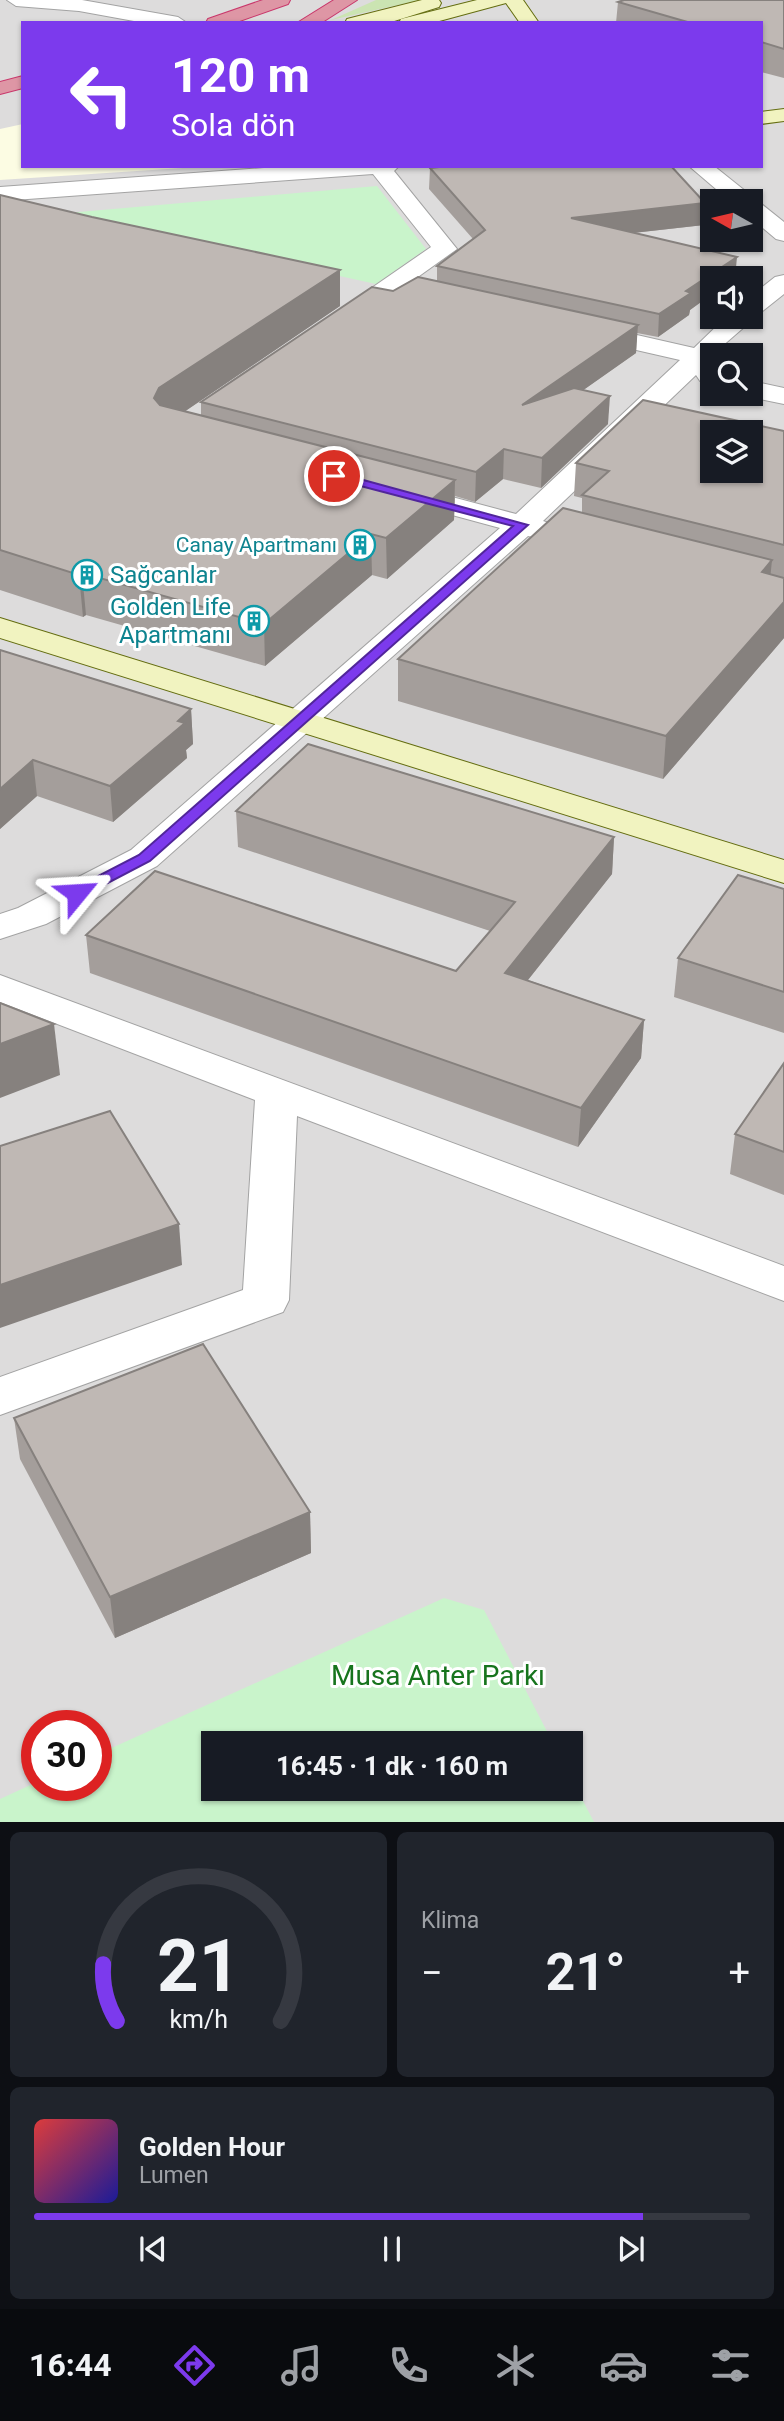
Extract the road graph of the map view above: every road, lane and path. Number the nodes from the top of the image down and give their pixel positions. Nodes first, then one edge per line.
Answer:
1 (16, 0) edge
2 (144, 0) edge
3 (281, 0) edge
4 (348, 0) edge
5 (441, 0) edge
6 (499, 0) edge
7 (514, 0) edge
8 (120, 11) junction
9 (168, 21) edge
10 (221, 21) edge
11 (310, 21) edge
12 (366, 21) edge
13 (416, 21) edge
14 (529, 21) edge
15 (21, 83) edge
16 (0, 88) edge
17 (784, 115) edge
18 (763, 118) edge
19 (784, 127) edge
20 (763, 130) edge
21 (369, 168) edge
22 (384, 168) edge
23 (683, 168) edge
24 (703, 168) edge
25 (709, 189) edge
26 (729, 189) edge
27 (0, 194) edge
28 (0, 202) edge
29 (763, 216) edge
30 (36, 217) edge
31 (763, 230) edge
32 (784, 234) edge
33 (784, 245) edge
34 (784, 282) edge
35 (357, 287) dead end
36 (387, 290) junction
37 (418, 294) edge
38 (763, 299) edge
39 (565, 327) edge
40 (328, 330) edge
41 (700, 366) edge
42 (700, 373) edge
43 (763, 392) edge
44 (784, 396) edge
45 (374, 486) edge
46 (522, 525) junction
47 (574, 538) edge
48 (0, 628) edge
49 (296, 721) junction
50 (784, 872) edge
51 (0, 927) edge
52 (0, 988) edge
53 (277, 1095) junction
54 (784, 1284) edge
55 (0, 1396) edge

1 - 8 street
2 - 8 street
3 - 10 highway
4 - 11 highway
5 - 12 street
6 - 13 street
7 - 14 street
8 - 9 street
15 - 16 highway
17 - 18 street
19 - 20 street
21 - 27 street
22 - 36 street
23 - 25 street
24 - 26 street
28 - 30 street
29 - 32 street
31 - 33 street
34 - 38 street
35 - 36 street
36 - 37 street
36 - 40 street
39 - 41 street
42 - 46 street
43 - 44 street
45 - 46 street
46 - 47 street
46 - 49 street
48 - 49 street
49 - 50 street
49 - 51 street
52 - 53 street
53 - 54 street
53 - 55 street

